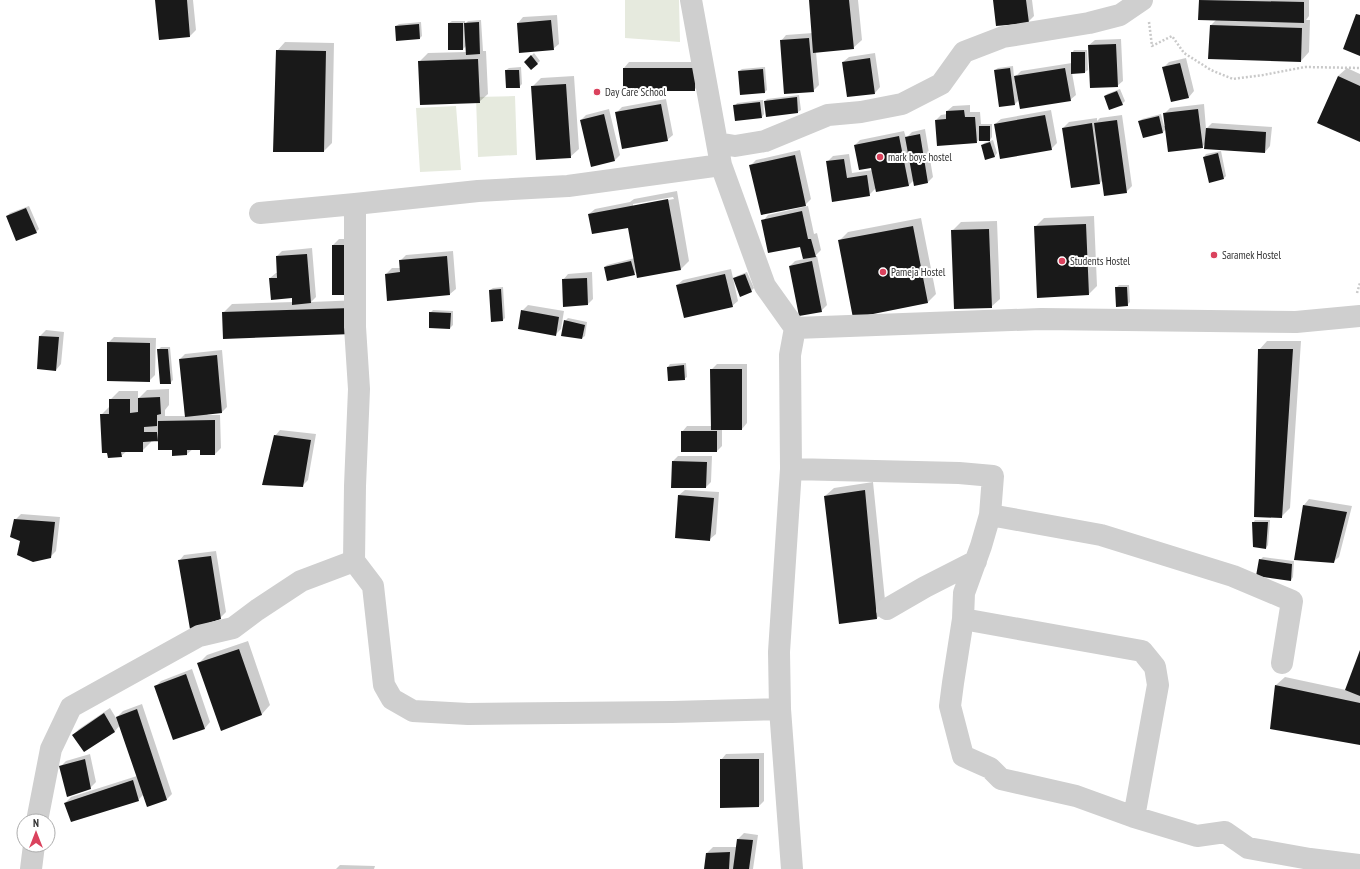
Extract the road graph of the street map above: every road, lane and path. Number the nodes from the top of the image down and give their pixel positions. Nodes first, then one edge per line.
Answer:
1 (691, 0) edge
2 (1145, 8) edge
3 (1360, 68) edge
4 (717, 143) junction
5 (721, 165) junction
6 (356, 204) junction
7 (260, 213) dead end
8 (1360, 316) edge
9 (795, 328) junction
10 (791, 469) junction
11 (990, 515) junction
12 (354, 561) junction
13 (976, 561) junction
14 (887, 609) dead end
15 (963, 619) junction
16 (1282, 663) dead end
17 (780, 709) junction
18 (39, 813) edge
19 (1134, 817) junction
20 (33, 853) edge
21 (1360, 865) edge
22 (31, 869) edge
23 (792, 869) edge

1 - 4 street
2 - 3 path
2 - 4 street
4 - 5 street
5 - 6 street
5 - 9 street
6 - 7 street
6 - 12 street
8 - 9 street
9 - 10 street
10 - 11 street
10 - 17 street
11 - 13 street
11 - 16 street
12 - 17 street
12 - 18 street
13 - 14 street
13 - 15 street
15 - 19 street
15 - 19 street
17 - 23 street
19 - 21 street
20 - 22 street

